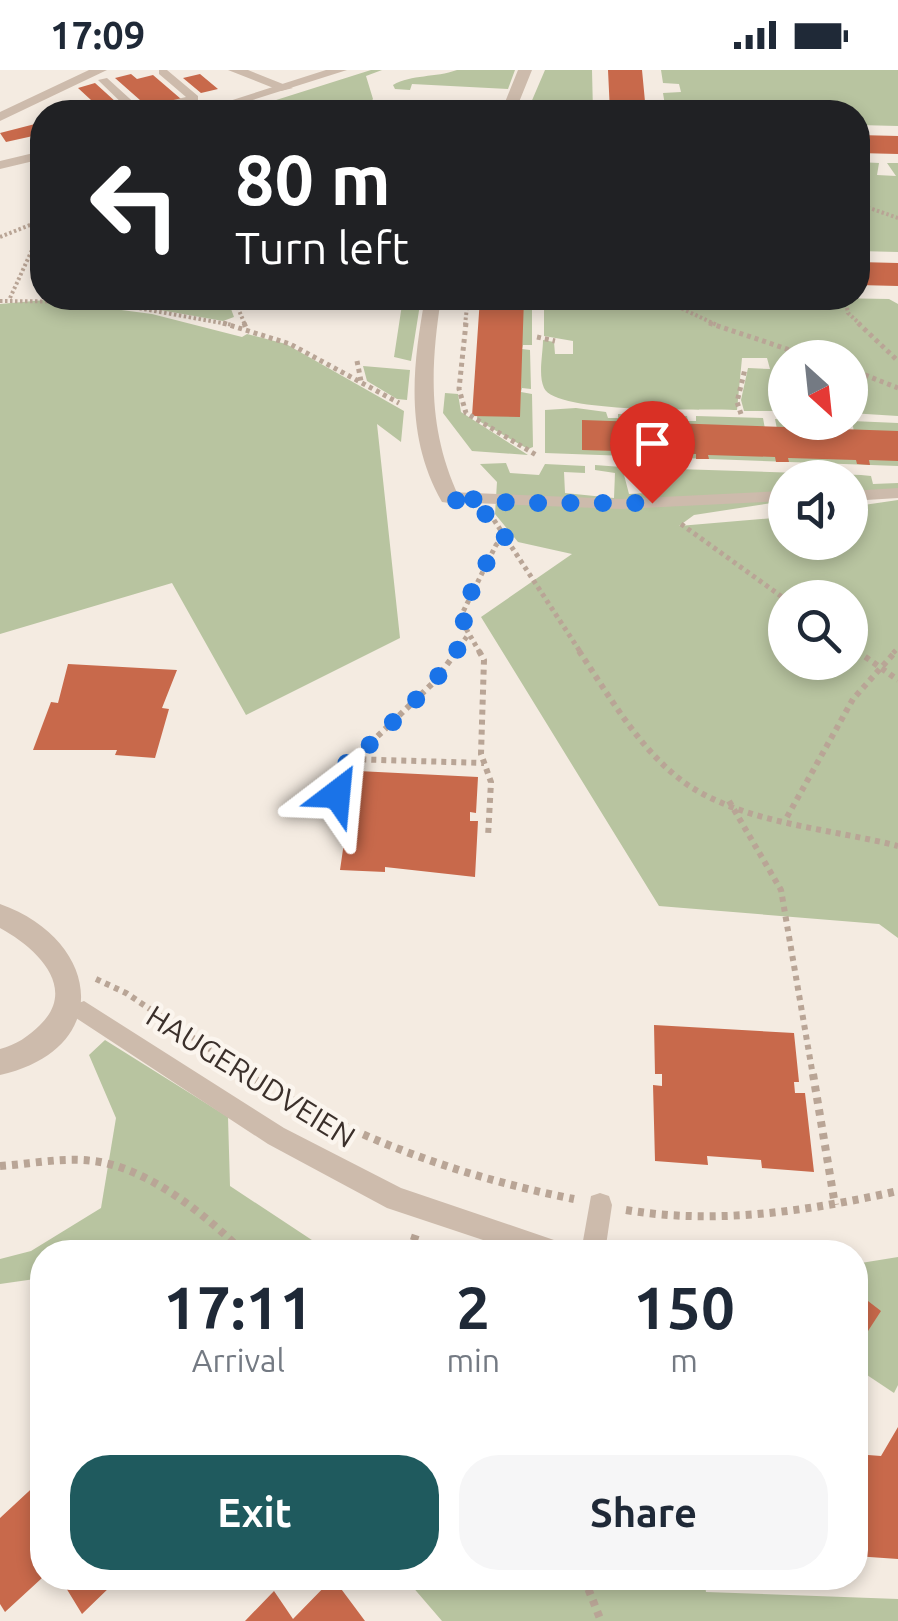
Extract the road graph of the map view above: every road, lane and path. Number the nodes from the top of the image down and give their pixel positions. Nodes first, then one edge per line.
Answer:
1 (235, 70) edge
2 (340, 70) edge
3 (526, 70) edge
4 (163, 72) edge
5 (101, 75) edge
6 (286, 88) junction
7 (42, 100) edge
8 (126, 100) edge
9 (186, 100) edge
10 (244, 100) edge
11 (513, 100) edge
12 (30, 105) edge
13 (0, 118) edge
14 (30, 158) edge
15 (0, 165) edge
16 (870, 208) edge
17 (898, 218) edge
18 (30, 226) edge
19 (0, 238) edge
20 (30, 254) edge
21 (0, 299) edge
22 (10, 299) junction
23 (30, 300) edge
24 (141, 310) edge
25 (239, 310) edge
26 (432, 310) edge
27 (467, 310) edge
28 (683, 310) edge
29 (847, 310) edge
30 (248, 331) junction
31 (538, 337) dead end
32 (555, 341) dead end
33 (768, 343) edge
34 (357, 361) dead end
35 (898, 361) edge
36 (746, 368) dead end
37 (868, 376) edge
38 (361, 382) junction
39 (898, 388) edge
40 (406, 403) dead end
41 (740, 414) dead end
42 (538, 456) dead end
43 (898, 493) edge
44 (868, 495) edge
45 (449, 497) junction
46 (768, 497) edge
47 (652, 503) junction
48 (506, 536) junction
49 (768, 587) edge
50 (468, 635) junction
51 (898, 648) edge
52 (868, 659) edge
53 (880, 668) junction
54 (898, 680) edge
55 (356, 758) junction
56 (484, 762) junction
57 (337, 794) dead end
58 (728, 800) junction
59 (787, 816) junction
60 (488, 838) dead end
61 (898, 846) edge
62 (0, 915) edge
63 (85, 976) dead end
64 (84, 1011) dead end
65 (0, 1062) edge
66 (0, 1166) edge
67 (898, 1190) edge
68 (600, 1204) junction
69 (835, 1205) junction
70 (233, 1240) edge
71 (518, 1240) edge
72 (596, 1240) edge
73 (589, 1590) edge
74 (601, 1621) edge

1 - 6 street
2 - 6 street
3 - 11 street
4 - 9 lane
5 - 7 street
5 - 8 lane
6 - 10 street
12 - 13 street
14 - 15 street
16 - 17 path
18 - 19 path
20 - 22 path
21 - 22 path
22 - 23 path
24 - 30 path
25 - 30 path
26 - 45 street
27 - 42 path
28 - 33 path
29 - 35 path
30 - 38 path
31 - 32 path
34 - 38 path
36 - 41 path
37 - 39 path
38 - 40 path
43 - 44 lane
45 - 47 lane
45 - 48 path
46 - 47 lane
47 - 49 path
48 - 50 path
48 - 58 path
50 - 55 path
50 - 56 path
51 - 53 path
52 - 53 path
53 - 54 path
53 - 59 path
55 - 56 path
55 - 57 path
56 - 60 path
58 - 59 path
58 - 69 path
59 - 61 path
62 - 65 street
63 - 68 path
64 - 71 lane, HAUGERUDVEIEN
66 - 70 path
67 - 69 path
68 - 69 path
68 - 72 lane
73 - 74 path

